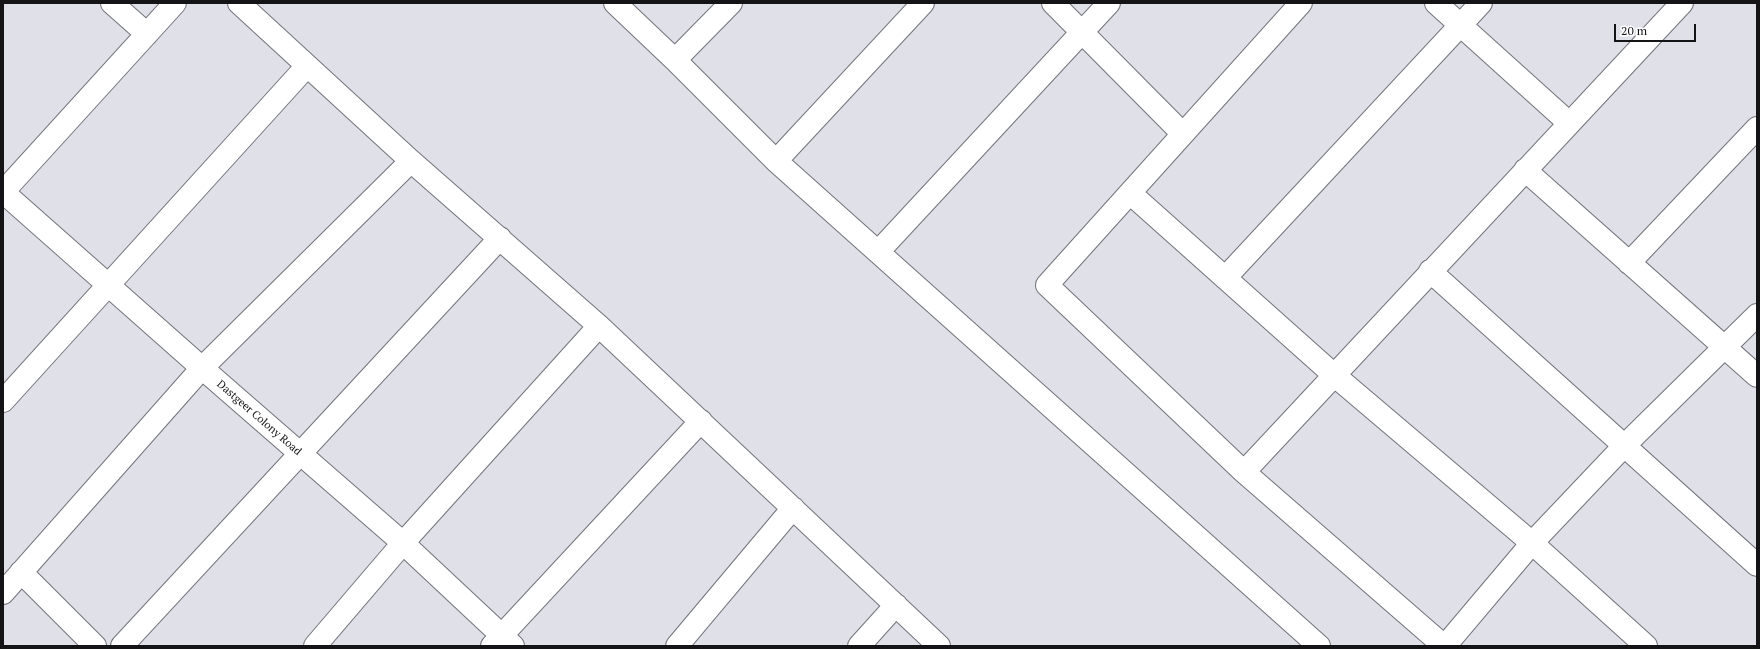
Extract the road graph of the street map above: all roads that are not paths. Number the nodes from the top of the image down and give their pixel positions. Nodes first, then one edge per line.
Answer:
1 (112, 3) edge
2 (175, 3) edge
3 (239, 3) edge
4 (614, 3) edge
5 (731, 3) edge
6 (923, 3) edge
7 (1053, 3) edge
8 (1109, 3) edge
9 (1301, 3) edge
10 (1436, 3) edge
11 (1481, 3) edge
12 (1682, 3) edge
13 (1460, 25) junction
14 (1082, 32) junction
15 (147, 34) junction
16 (675, 60) junction
17 (307, 66) junction
18 (1569, 124) junction
19 (1757, 128) edge
20 (1183, 134) junction
21 (410, 161) junction
22 (776, 161) junction
23 (1525, 170) junction
24 (3, 192) edge
25 (1130, 193) junction
26 (500, 238) junction
27 (878, 252) junction
28 (1630, 263) junction
29 (1430, 271) junction
30 (1225, 278) junction
31 (108, 286) junction
32 (1757, 315) edge
33 (599, 326) junction
34 (1725, 348) junction
35 (202, 368) junction
36 (1334, 375) junction
37 (1757, 376) edge
38 (3, 400) edge
39 (701, 421) junction
40 (1624, 446) junction
41 (300, 453) junction
42 (1244, 472) junction
43 (793, 508) junction
44 (403, 543) junction
45 (1532, 543) junction
46 (1757, 565) edge
47 (21, 572) junction
48 (3, 593) edge
49 (896, 605) junction
50 (502, 642) edge
51 (95, 646) edge
52 (122, 646) edge
53 (315, 646) edge
54 (677, 646) edge
55 (859, 646) edge
56 (939, 646) edge
57 (1319, 646) edge
58 (1444, 646) edge
59 (1646, 646) edge

1 - 15 street
2 - 15 street
3 - 17 street
4 - 16 street
5 - 16 street
6 - 22 street
7 - 14 street
8 - 14 street
9 - 20 street
10 - 13 street
11 - 13 street
12 - 18 street
13 - 18 street
13 - 30 street
14 - 20 street
14 - 27 street
15 - 24 street
16 - 22 street
17 - 21 street
17 - 31 street
18 - 23 street
19 - 28 street
20 - 25 street
21 - 26 street
21 - 35 street
22 - 27 street
23 - 28 street
23 - 29 street
24 - 31 street, Dastgeer Colony Road
25 - 30 street
25 - 42 street
26 - 33 street
26 - 41 street
27 - 57 street
28 - 34 street
29 - 36 street
29 - 40 street
30 - 36 street
31 - 35 street, Dastgeer Colony Road
31 - 38 street
32 - 34 street
33 - 39 street
33 - 44 street
34 - 37 street
34 - 40 street
35 - 41 street, Dastgeer Colony Road
35 - 47 street
36 - 42 street
36 - 45 street
39 - 43 street
39 - 50 street
40 - 45 street
40 - 46 street
41 - 44 street, Dastgeer Colony Road
41 - 52 street
42 - 58 street
43 - 49 street
43 - 54 street
44 - 50 street, Dastgeer Colony Road
44 - 53 street
45 - 58 street
45 - 59 street
47 - 48 street
47 - 51 street
49 - 55 street
49 - 56 street

